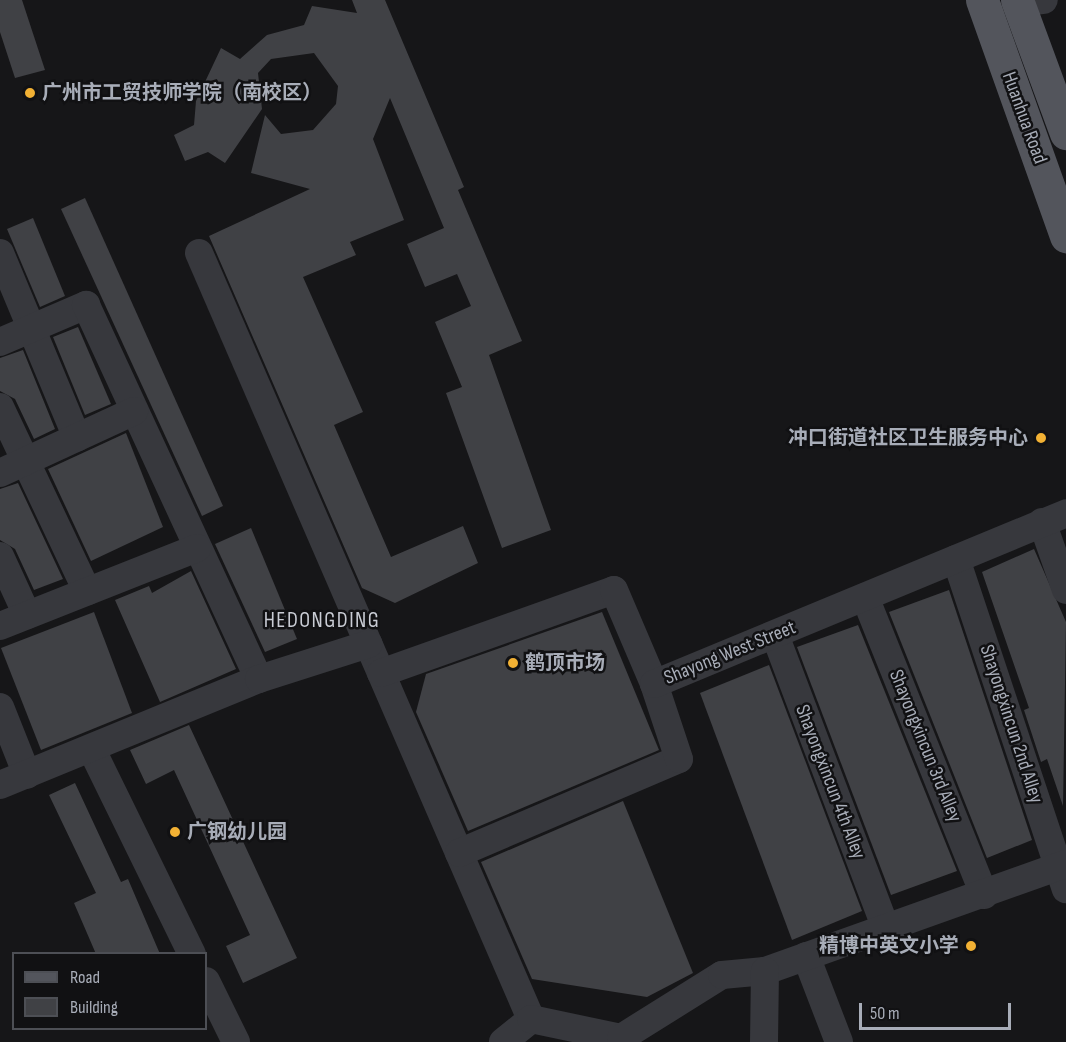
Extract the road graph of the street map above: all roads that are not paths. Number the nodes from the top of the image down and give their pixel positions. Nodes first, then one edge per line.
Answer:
1 (982, 0) edge
2 (1026, 1) edge
3 (1066, 133) edge
4 (1066, 236) edge
5 (0, 253) edge
6 (199, 253) dead end
7 (30, 330) junction
8 (0, 342) edge
9 (0, 407) edge
10 (134, 411) junction
11 (77, 438) junction
12 (12, 468) edge
13 (1054, 517) edge
14 (197, 548) junction
15 (0, 556) edge
16 (956, 559) junction
17 (1066, 590) edge
18 (87, 591) junction
19 (866, 597) junction
20 (27, 615) junction
21 (0, 626) edge
22 (775, 635) junction
23 (369, 644) junction
24 (381, 673) junction
25 (259, 679) junction
26 (654, 684) junction
27 (0, 707) edge
28 (92, 750) junction
29 (27, 775) junction
30 (0, 785) edge
31 (459, 853) junction
32 (1064, 873) edge
33 (984, 895) junction
34 (886, 929) junction
35 (191, 952) edge
36 (806, 956) junction
37 (765, 971) junction
38 (207, 983) edge
39 (531, 1019) junction
40 (236, 1042) edge
41 (503, 1042) edge
42 (764, 1042) edge
43 (839, 1042) edge

1 - 4 main road, Huanhua Road
2 - 3 main road, Huanhua Road
5 - 7 street
6 - 23 street
7 - 8 street
7 - 10 street
7 - 11 street
9 - 12 street
10 - 11 street
10 - 14 street
11 - 12 street
12 - 18 street
13 - 16 street, Shayong West Street
13 - 17 street
14 - 18 street
14 - 25 street
15 - 20 street
16 - 19 street, Shayong West Street
16 - 32 street, Shayongxincun 2nd Alley
18 - 20 street
19 - 22 street, Shayong West Street
19 - 33 street, Shayongxincun 3rd Alley
20 - 21 street
22 - 26 street, Shayong West Street
22 - 34 street, Shayongxincun 4th Alley
23 - 24 street
23 - 25 street
24 - 26 street
24 - 31 street
25 - 28 street
26 - 31 street, Shayong West Street
27 - 29 street
28 - 29 street
28 - 35 street
29 - 30 street
31 - 39 street
32 - 33 street
33 - 34 street
34 - 36 street
36 - 37 street
36 - 43 street
37 - 39 street
37 - 42 street
38 - 40 street
39 - 41 street

